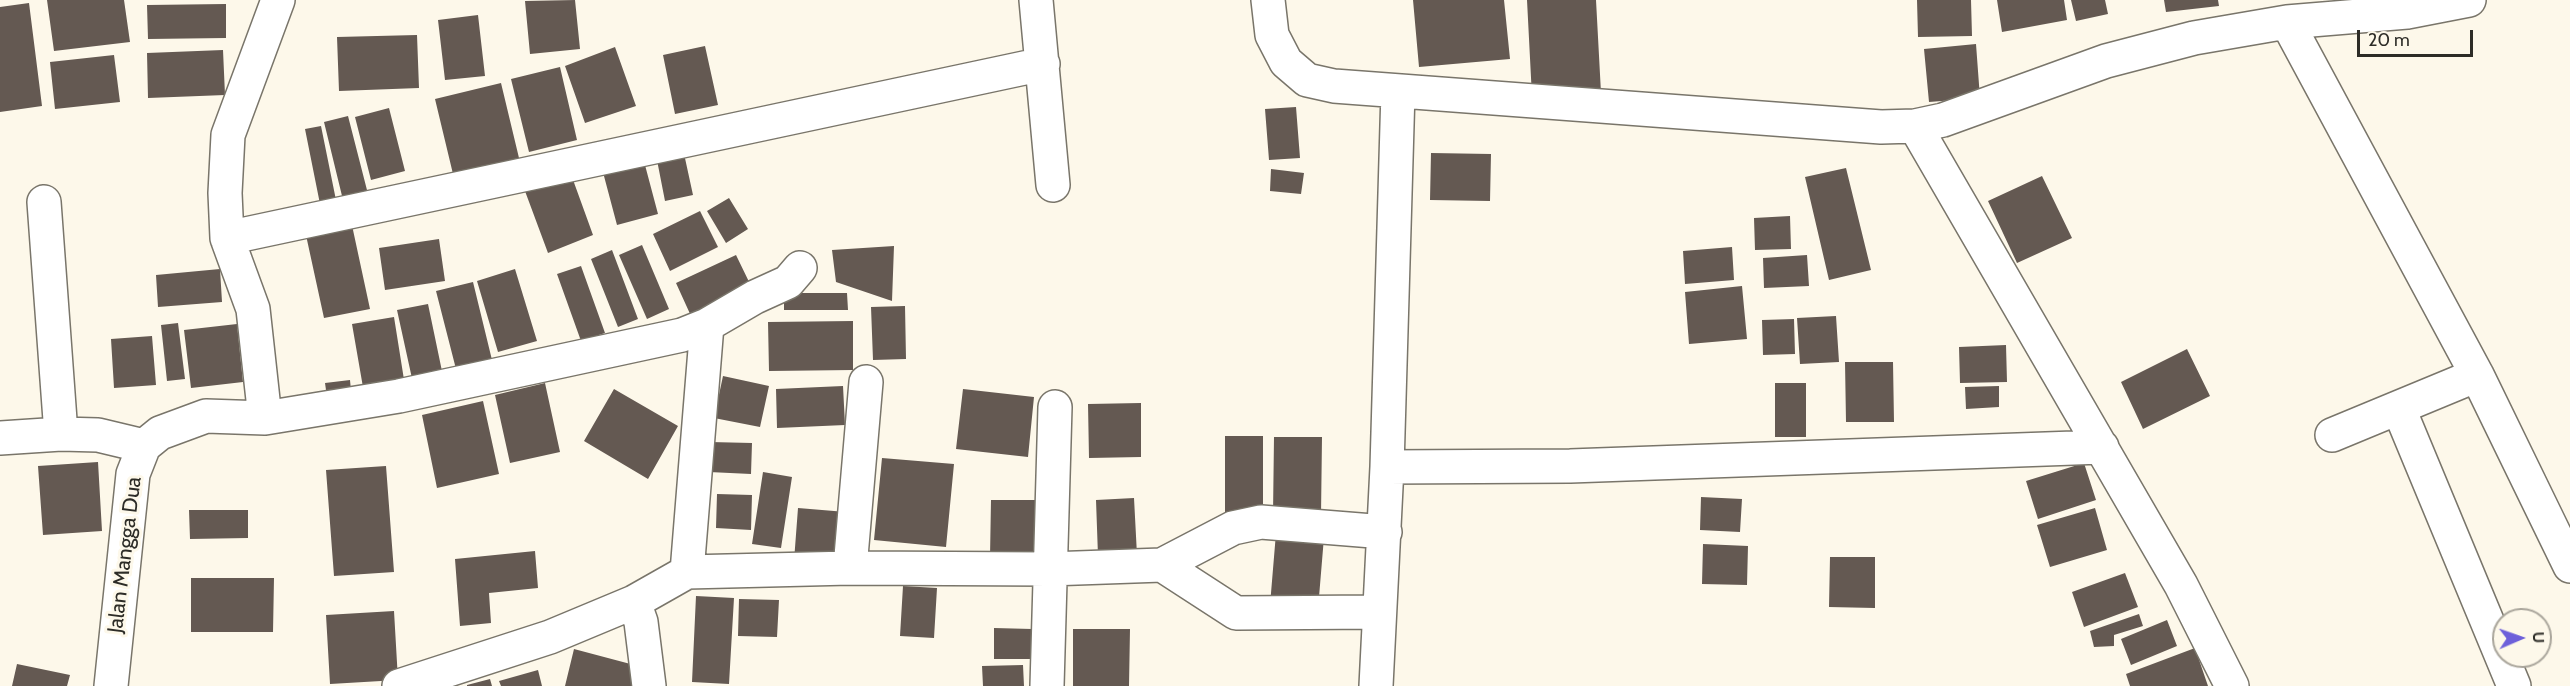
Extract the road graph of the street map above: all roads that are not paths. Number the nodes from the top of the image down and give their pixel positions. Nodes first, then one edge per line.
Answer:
1 (278, 0) edge
2 (1036, 0) edge
3 (1268, 0) edge
4 (2469, 0) edge
5 (2287, 22) junction
6 (1042, 64) junction
7 (1398, 91) junction
8 (1915, 126) junction
9 (1053, 185) dead end
10 (44, 202) dead end
11 (227, 238) junction
12 (800, 268) dead end
13 (707, 325) junction
14 (2477, 375) junction
15 (866, 382) dead end
16 (1055, 407) dead end
17 (2399, 409) junction
18 (265, 418) junction
19 (61, 434) junction
20 (2332, 435) dead end
21 (0, 438) edge
22 (144, 446) junction
23 (2102, 447) junction
24 (1387, 467) junction
25 (1384, 532) junction
26 (1162, 565) junction
27 (2570, 566) edge
28 (850, 568) junction
29 (1049, 569) junction
30 (687, 572) junction
31 (634, 602) junction
32 (1378, 612) junction
33 (111, 686) edge
34 (399, 686) edge
35 (649, 686) edge
36 (1047, 686) edge
37 (1376, 686) edge
38 (2232, 686) edge
39 (2514, 686) edge

1 - 11 street
2 - 6 street
3 - 7 street
4 - 5 street
5 - 8 street
5 - 14 street
6 - 9 street
6 - 11 street
7 - 8 street
7 - 24 street
8 - 23 street
10 - 19 street
11 - 18 street
12 - 13 street
13 - 18 street
13 - 30 street
14 - 17 street
14 - 27 street
15 - 28 street
16 - 29 street
17 - 20 street
17 - 39 street
18 - 22 street
19 - 21 street
19 - 22 street
22 - 33 street, Jalan Mangga Dua
23 - 24 street
23 - 38 street
24 - 25 street
25 - 26 street
25 - 32 street
26 - 29 street
26 - 32 street
28 - 29 street
28 - 30 street
29 - 36 street
30 - 31 street
31 - 34 street
31 - 35 street
32 - 37 street

